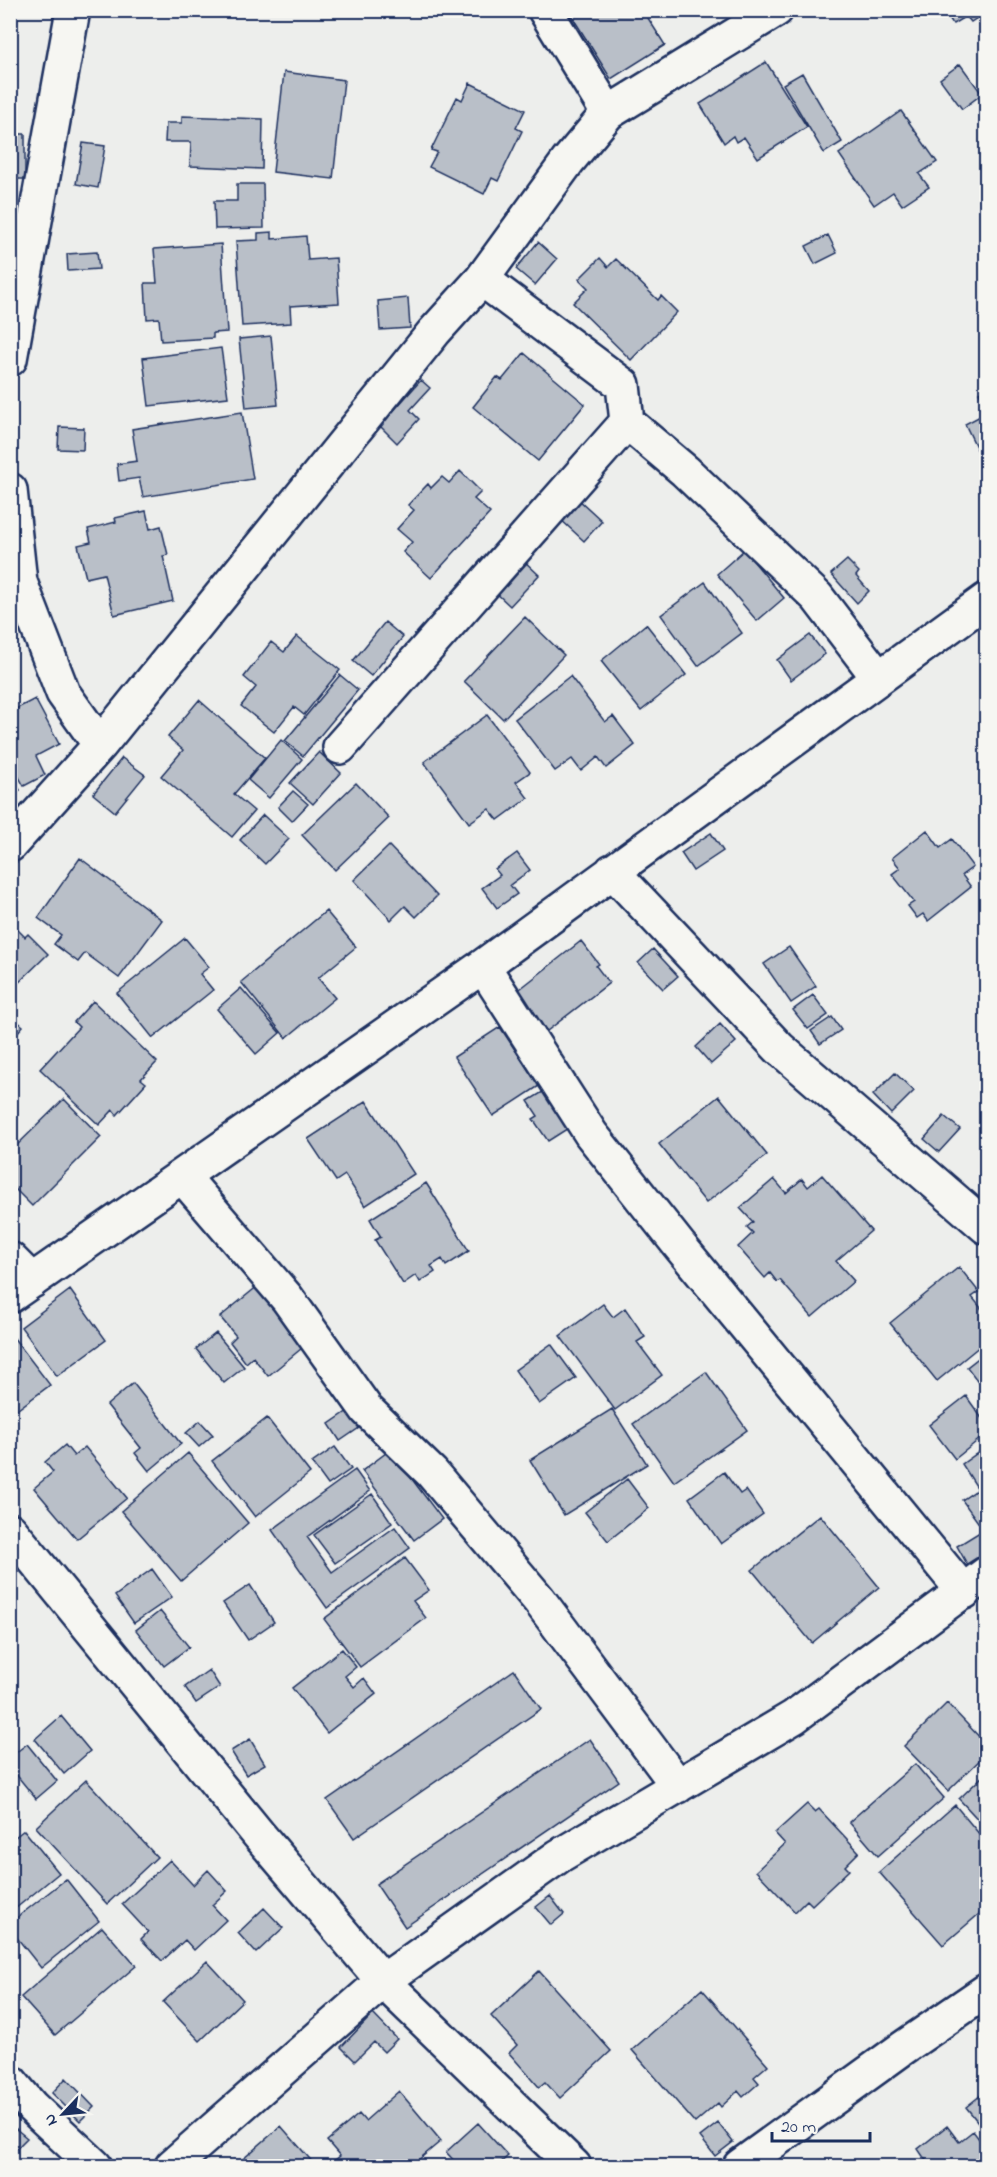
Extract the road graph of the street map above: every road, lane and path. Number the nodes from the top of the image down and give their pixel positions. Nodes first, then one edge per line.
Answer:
1 (73, 10) edge
2 (546, 10) edge
3 (776, 10) edge
4 (608, 113) junction
5 (482, 279) junction
6 (17, 289) edge
7 (10, 359) edge
8 (627, 422) junction
9 (10, 490) edge
10 (15, 584) edge
11 (987, 600) edge
12 (878, 677) junction
13 (100, 745) junction
14 (340, 747) dead end
15 (10, 845) edge
16 (612, 871) junction
17 (483, 966) junction
18 (183, 1177) junction
19 (987, 1227) edge
20 (18, 1278) edge
21 (10, 1530) edge
22 (975, 1583) edge
23 (678, 1786) junction
24 (383, 1981) junction
25 (987, 1991) edge
26 (10, 2081) edge
27 (94, 2166) edge
28 (172, 2166) edge
29 (574, 2166) edge
30 (740, 2166) edge

1 - 6 street
2 - 4 street
3 - 4 street
4 - 5 street
5 - 8 street
5 - 13 street
6 - 7 street
8 - 12 street
8 - 14 street
9 - 10 street
10 - 13 street
11 - 12 street
12 - 16 street
13 - 15 street
16 - 17 street
16 - 19 street
17 - 18 street
17 - 22 street
18 - 20 street
18 - 23 street
21 - 24 street
22 - 23 street
23 - 24 street
24 - 28 street
24 - 29 street
25 - 30 street
26 - 27 street

